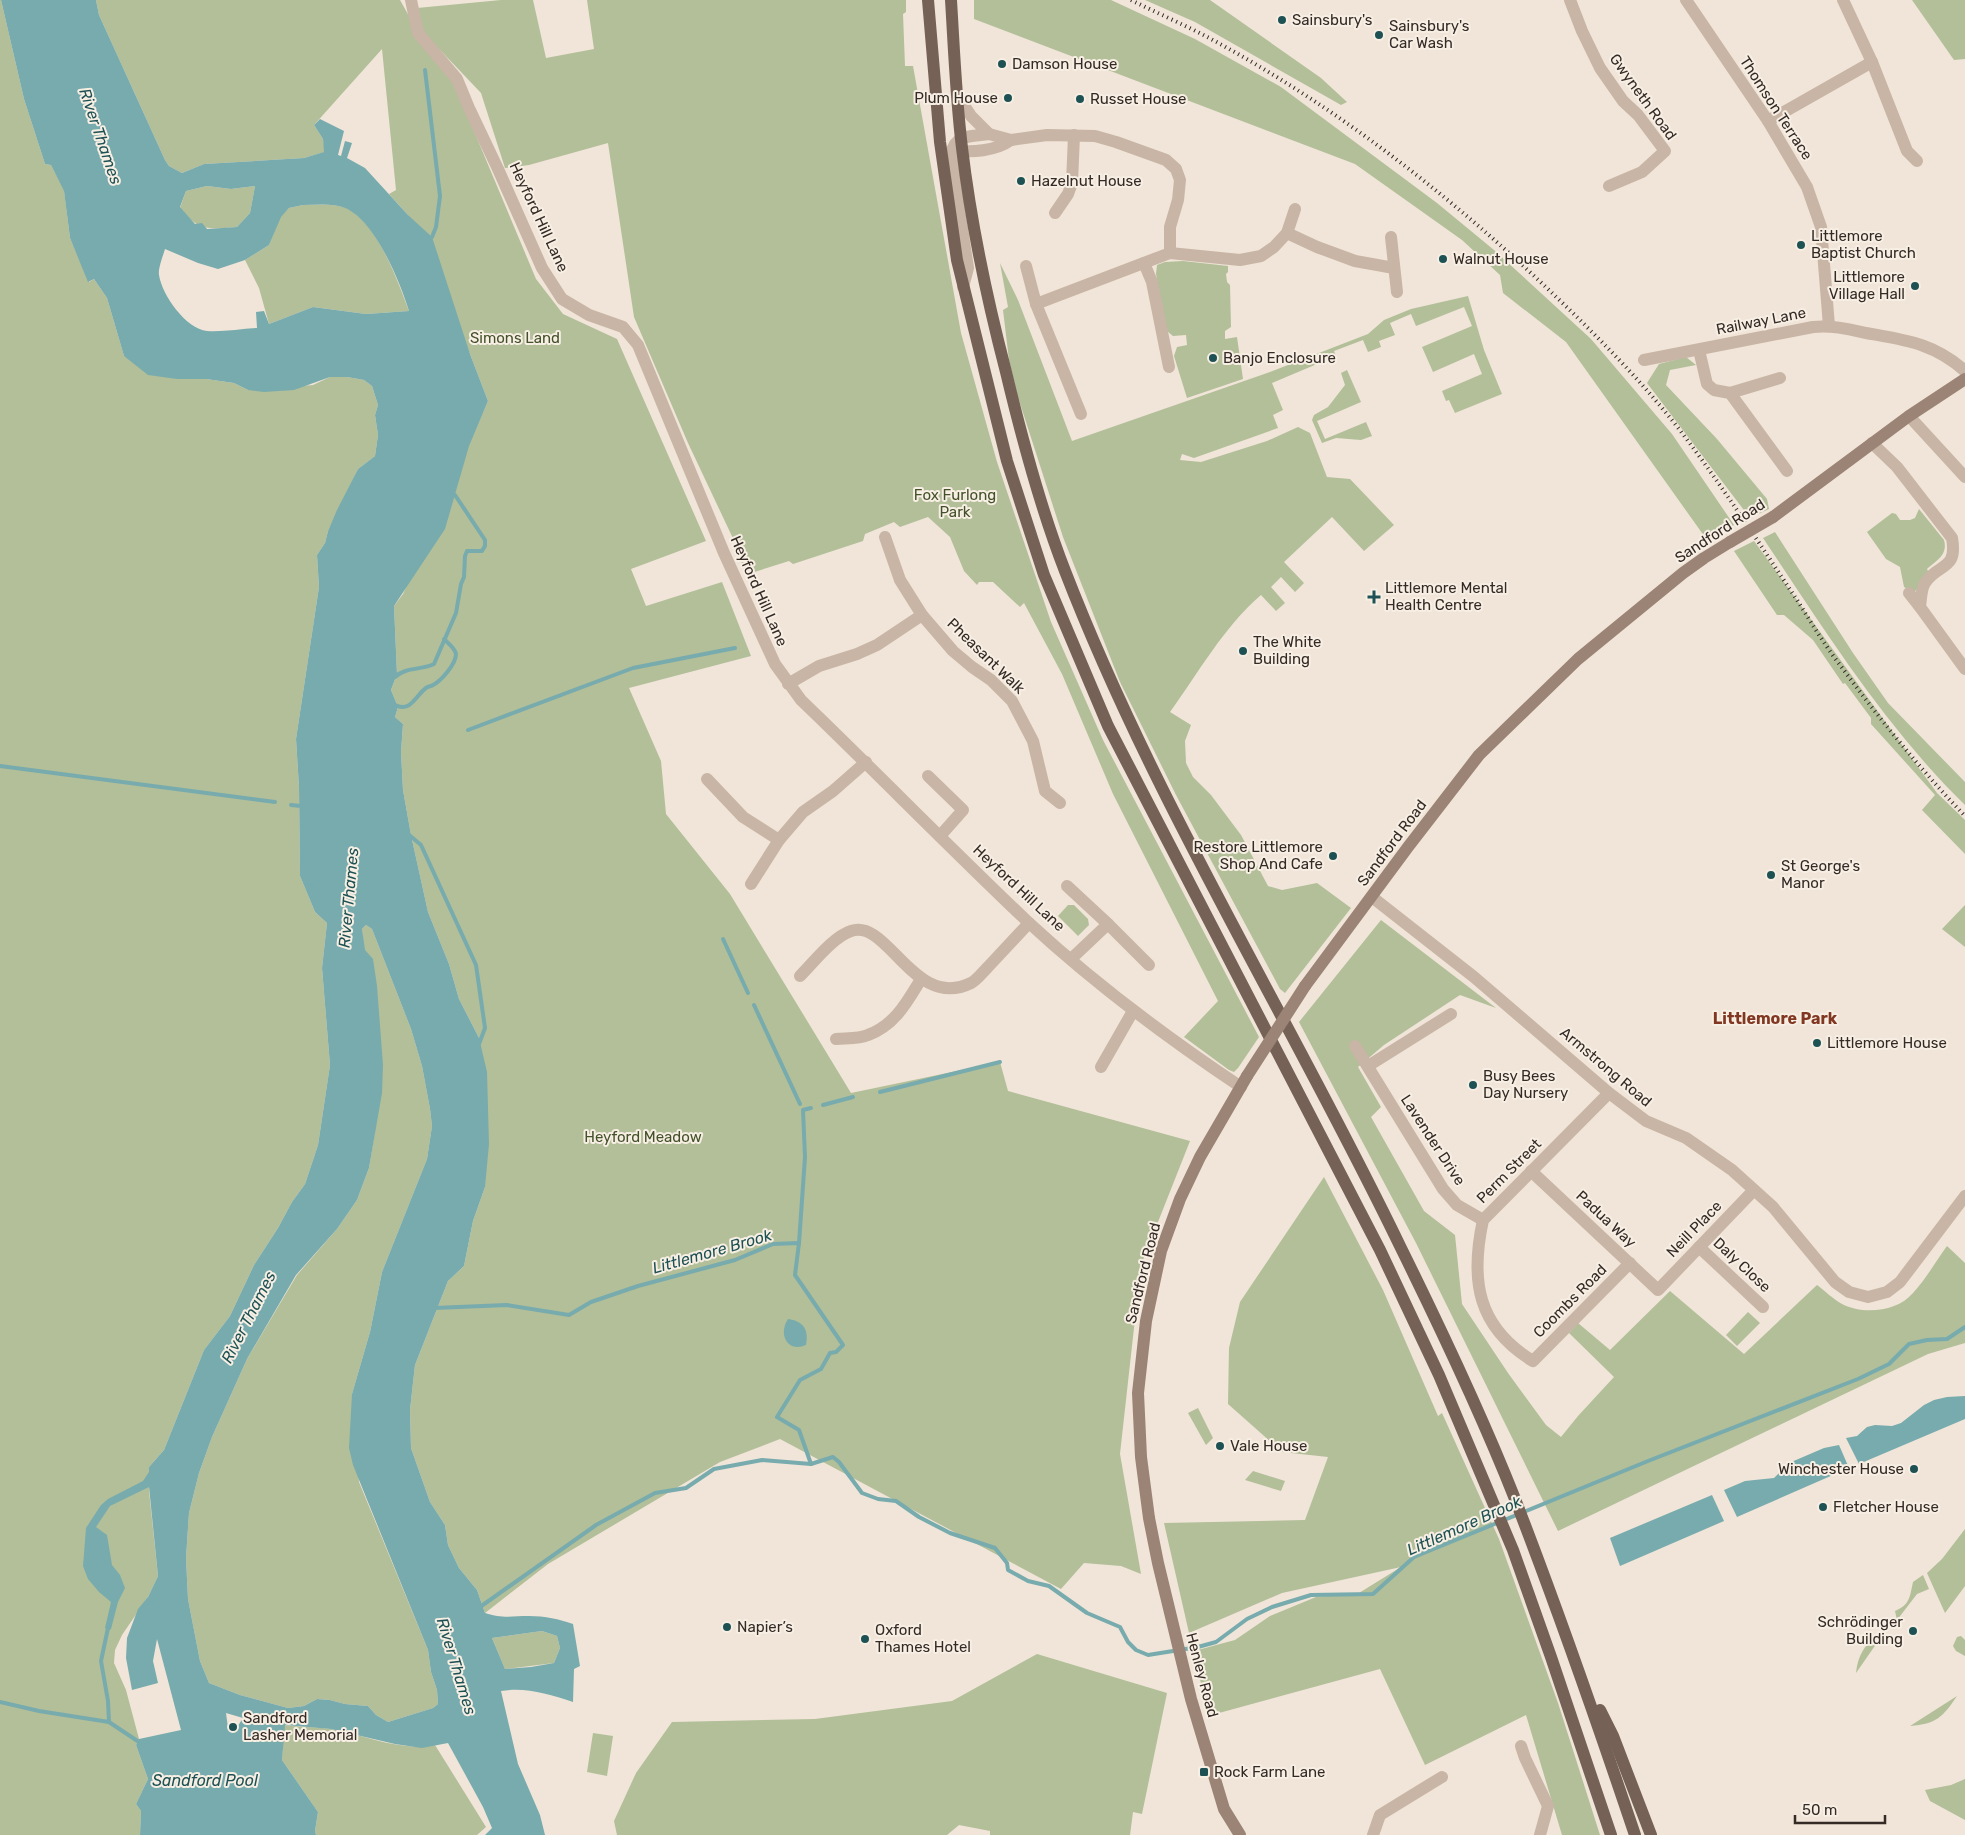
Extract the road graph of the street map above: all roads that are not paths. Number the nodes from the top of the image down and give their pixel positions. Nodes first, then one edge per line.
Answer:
1 (411, 0) edge
2 (928, 0) edge
3 (951, 0) edge
4 (1570, 0) edge
5 (1686, 0) edge
6 (1843, 0) edge
7 (1872, 62) junction
8 (958, 96) junction
9 (1768, 121) junction
10 (989, 134) junction
11 (1074, 135) junction
12 (1010, 140) junction
13 (940, 142) junction
14 (958, 146) junction
15 (1917, 161) dead end
16 (1609, 186) dead end
17 (1295, 209) dead end
18 (1056, 213) dead end
19 (1287, 233) junction
20 (1391, 237) dead end
21 (1170, 253) junction
22 (1144, 263) junction
23 (1026, 266) dead end
24 (1394, 268) junction
25 (963, 287) junction
26 (1397, 292) dead end
27 (1036, 304) junction
28 (1829, 326) junction
29 (1699, 350) junction
30 (1644, 360) dead end
31 (1169, 367) dead end
32 (1965, 371) edge
33 (1780, 378) dead end
34 (1965, 379) edge
35 (1730, 392) junction
36 (1081, 414) dead end
37 (1909, 416) junction
38 (1872, 443) junction
39 (1788, 471) dead end
40 (1965, 477) edge
41 (885, 537) dead end
42 (1909, 593) dead end
43 (1920, 607) junction
44 (922, 615) junction
45 (1965, 669) edge
46 (788, 684) junction
47 (866, 762) junction
48 (928, 776) dead end
49 (707, 779) dead end
50 (1060, 803) dead end
51 (940, 836) junction
52 (779, 840) junction
53 (750, 884) dead end
54 (1067, 886) dead end
55 (1372, 898) junction
56 (1029, 923) junction
57 (1108, 924) junction
58 (1071, 959) junction
59 (1149, 964) dead end
60 (800, 976) dead end
61 (921, 979) junction
62 (1133, 1011) junction
63 (1451, 1014) dead end
64 (836, 1039) dead end
65 (1355, 1046) dead end
66 (1368, 1066) junction
67 (1101, 1067) dead end
68 (1244, 1081) junction
69 (1609, 1093) junction
70 (1531, 1172) junction
71 (1754, 1190) junction
72 (1965, 1196) edge
73 (1483, 1220) junction
74 (1699, 1247) junction
75 (1630, 1264) junction
76 (1658, 1290) joint
77 (1763, 1307) dead end
78 (1533, 1361) joint
79 (1149, 1518) joint
80 (1579, 1668) junction
81 (1521, 1746) dead end
82 (1442, 1777) dead end
83 (1240, 1835) edge
84 (1373, 1835) edge
85 (1540, 1835) edge
86 (1611, 1835) edge
87 (1635, 1835) edge
88 (1651, 1835) edge

1 - 46 street, Heyford Hill Lane
2 - 13 main road
3 - 8 main road
4 - 16 street, Gwyneth Road
5 - 9 street, Thomson Terrace
6 - 7 street
7 - 9 street
7 - 15 street
8 - 10 street
8 - 14 main road
9 - 28 street, Thomson Terrace
10 - 12 street
10 - 14 street
11 - 12 street
11 - 18 street
11 - 21 street
12 - 14 street
13 - 14 street
13 - 25 main road
14 - 25 street
14 - 80 main road
17 - 19 street
19 - 21 street
19 - 24 street
20 - 24 street
21 - 22 street
22 - 27 street
22 - 31 street
23 - 27 street
24 - 26 street
25 - 86 main road
27 - 36 street
28 - 29 street, Railway Lane
28 - 32 street, Railway Lane
29 - 30 street, Railway Lane
29 - 35 street
33 - 35 street
34 - 37 street, Sandford Road
35 - 39 street
37 - 38 street, Sandford Road
37 - 40 street
38 - 43 street
38 - 55 street, Sandford Road, bridge
41 - 44 street, Pheasant Walk
42 - 43 street
43 - 45 street
44 - 46 street
44 - 50 street, Pheasant Walk
46 - 47 street, Heyford Hill Lane
47 - 51 street, Heyford Hill Lane
47 - 52 street
48 - 51 street
49 - 52 street
51 - 56 street, Heyford Hill Lane
52 - 53 street
54 - 57 street
55 - 68 street, Sandford Road, bridge
55 - 69 street, Armstrong Road
56 - 58 street, Heyford Hill Lane
56 - 61 street
57 - 58 street
57 - 59 street
58 - 62 street, Heyford Hill Lane
60 - 61 street
61 - 64 street
62 - 67 street
62 - 68 street, Heyford Hill Lane
63 - 66 street
65 - 66 street, Lavender Drive
66 - 73 street, Lavender Drive
68 - 79 street, Sandford Road
69 - 70 street, Perm Street
69 - 71 street, Armstrong Road
70 - 73 street, Perm Street
70 - 75 street, Padua Way
71 - 72 street, Armstrong Road
71 - 74 street, Neill Place
73 - 78 street, Perm Street
74 - 76 street, Neill Place
74 - 77 street, Daly Close
75 - 76 street, Padua Way
75 - 78 street, Coombs Road
79 - 83 street, Henley Road
80 - 87 main road
80 - 88 main road
81 - 85 street
82 - 84 street

